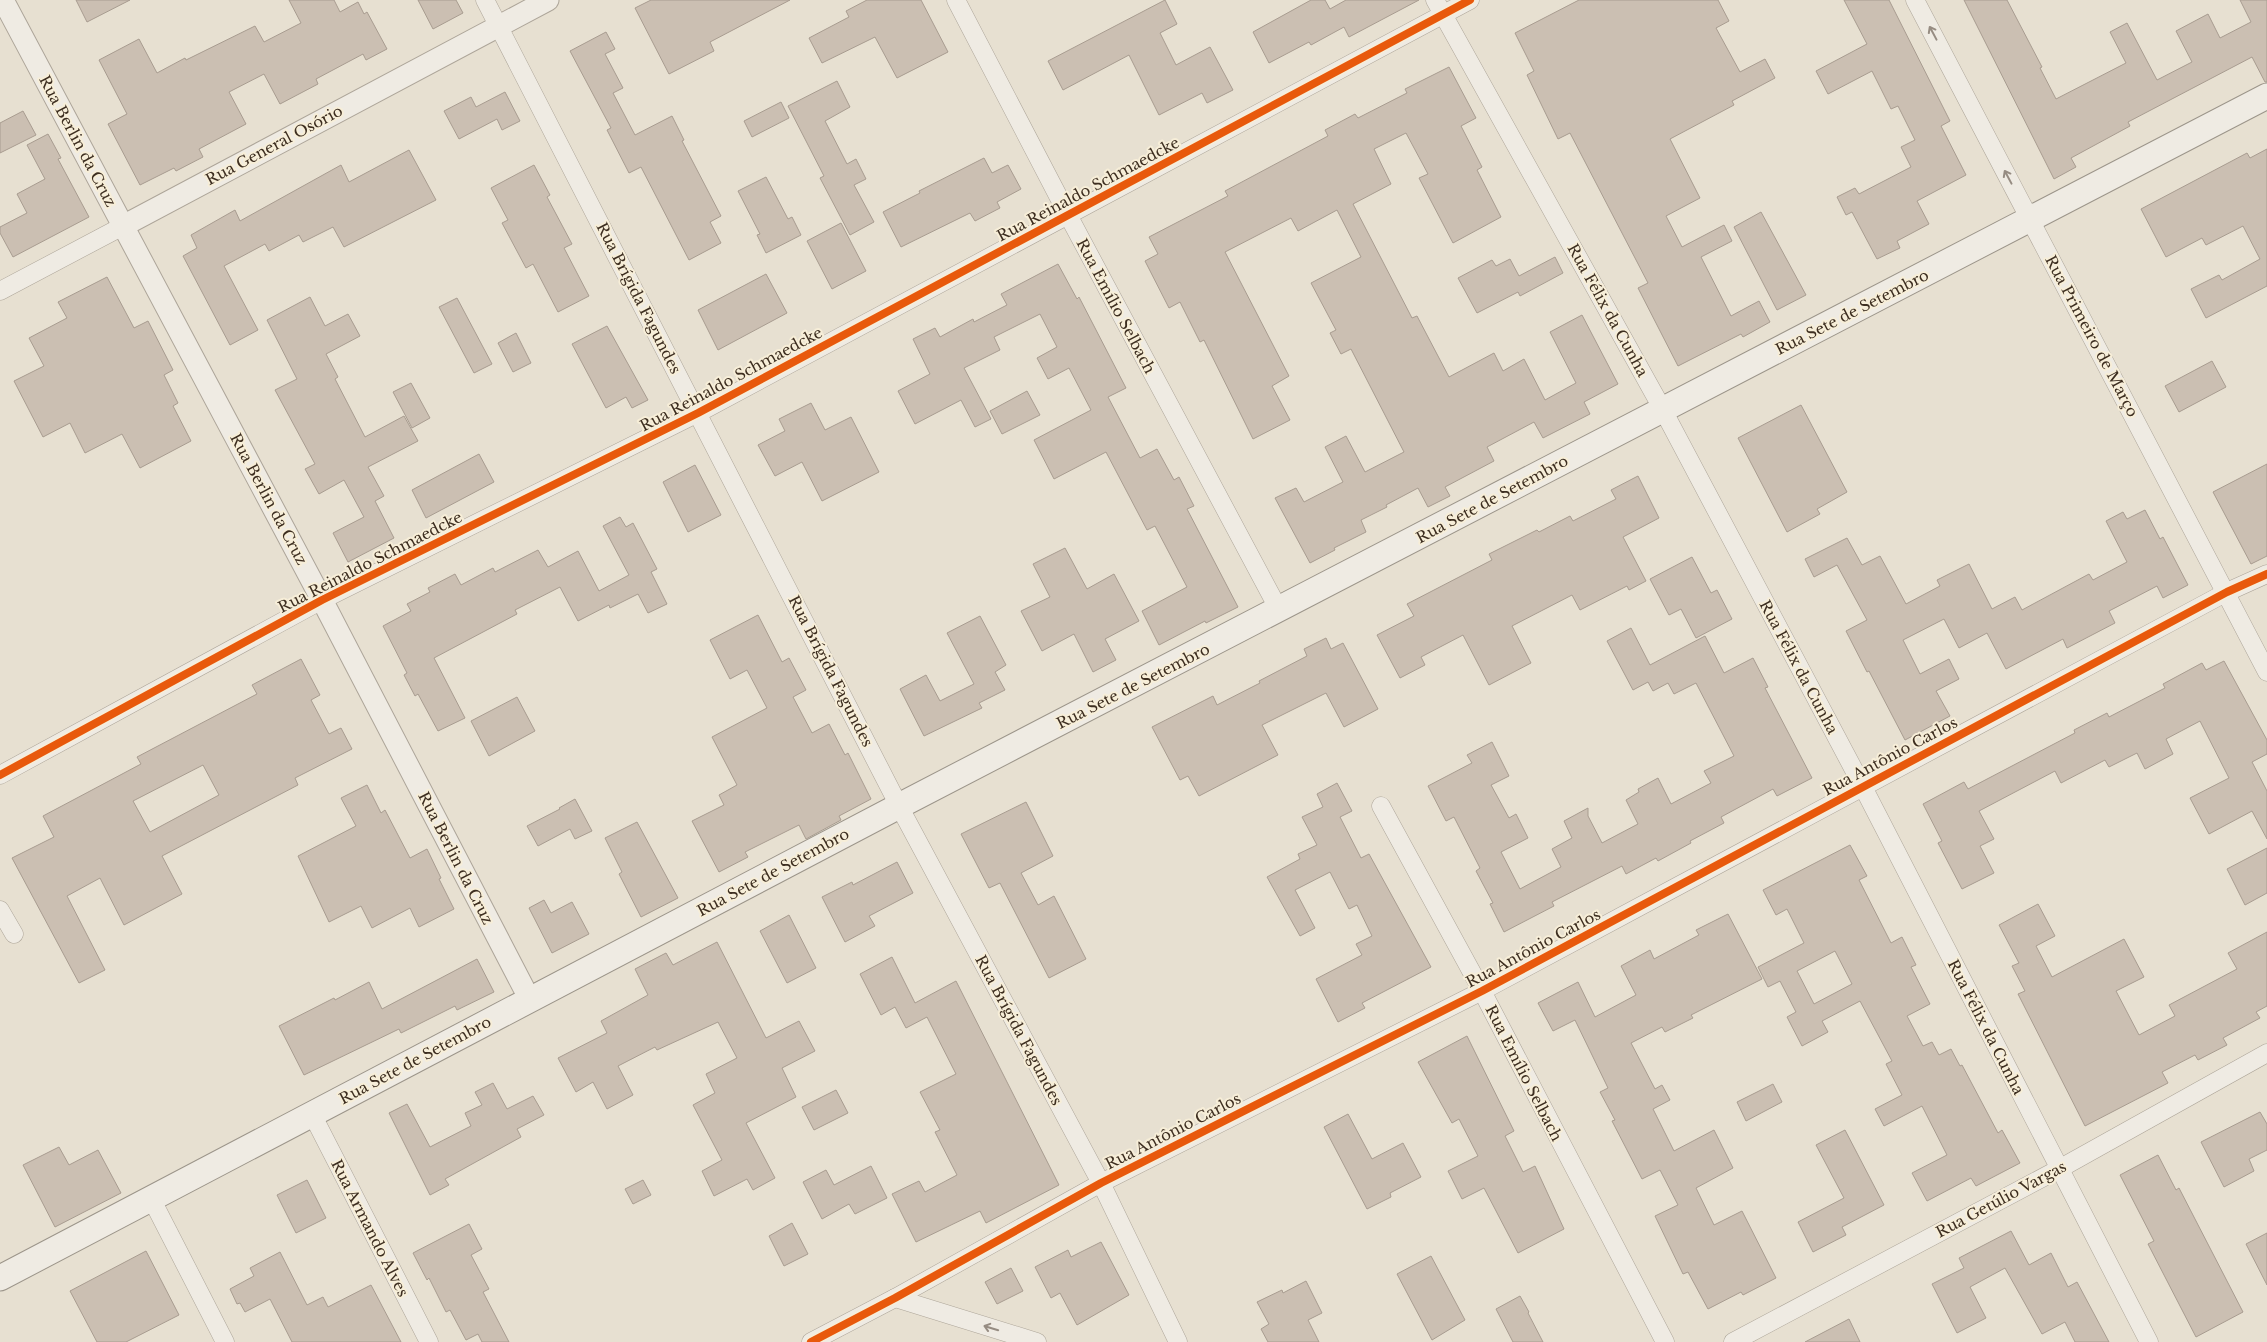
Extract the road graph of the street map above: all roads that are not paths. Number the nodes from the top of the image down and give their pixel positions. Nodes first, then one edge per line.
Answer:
1 (3, 0) edge
2 (485, 0) edge
3 (548, 0) edge
4 (956, 0) edge
5 (1470, 0) edge
6 (1915, 0) edge
7 (1439, 7) edge
8 (498, 26) junction
9 (2267, 96) edge
10 (1068, 215) junction
11 (2031, 220) junction
12 (123, 226) junction
13 (0, 291) edge
14 (1663, 410) junction
15 (698, 413) junction
16 (2267, 574) edge
17 (2227, 592) junction
18 (322, 600) junction
19 (1279, 610) junction
20 (2267, 672) edge
21 (0, 775) edge
22 (1863, 787) junction
23 (899, 806) junction
24 (1381, 806) dead end
25 (0, 910) edge
26 (14, 934) dead end
27 (1482, 991) junction
28 (530, 1000) junction
29 (2267, 1053) edge
30 (312, 1114) junction
31 (2059, 1169) junction
32 (1101, 1183) junction
33 (151, 1198) junction
34 (0, 1278) edge
35 (895, 1298) junction
36 (225, 1342) edge
37 (429, 1342) edge
38 (811, 1342) edge
39 (1037, 1342) edge
40 (1178, 1342) edge
41 (1664, 1342) edge
42 (1733, 1342) edge
43 (2149, 1342) edge

1 - 12 street, Rua Berlin da Cruz
2 - 8 street, Rua Brígida Fagundes
3 - 8 street, Rua General Osório
4 - 10 street, Rua Emílio Selbach
5 - 7 street, Rua Reinaldo Schmaedcke
11 -> 6 street, Rua Primeiro de Março
7 - 10 street, Rua Reinaldo Schmaedcke
7 - 14 street, Rua Félix da Cunha
8 - 12 street, Rua General Osório
8 - 15 street, Rua Brígida Fagundes
9 - 11 main road, Rua Sete de Setembro
10 - 15 street, Rua Reinaldo Schmaedcke
10 - 19 street, Rua Emílio Selbach
11 - 14 main road, Rua Sete de Setembro
11 - 17 street, Rua Primeiro de Março
12 - 13 street, Rua General Osório
12 - 18 street, Rua Berlin da Cruz
14 - 19 main road, Rua Sete de Setembro
14 - 22 street, Rua Félix da Cunha
15 - 18 street, Rua Reinaldo Schmaedcke
15 - 23 street, Rua Brígida Fagundes
16 - 17 street, Rua Antônio Carlos
17 - 20 street, Rua Primeiro de Março
17 - 22 street, Rua Antônio Carlos
18 - 21 street, Rua Reinaldo Schmaedcke
18 - 28 street, Rua Berlin da Cruz
19 - 23 main road, Rua Sete de Setembro
22 - 27 street, Rua Antônio Carlos
22 - 31 street, Rua Félix da Cunha
23 - 28 main road, Rua Sete de Setembro
23 - 32 street, Rua Brígida Fagundes
24 - 27 street, Rua Emílio Selbach
25 - 26 street
27 - 32 street, Rua Antônio Carlos
27 - 41 street, Rua Emílio Selbach
28 - 30 main road, Rua Sete de Setembro
29 - 31 street, Rua Getúlio Vargas
30 - 33 main road, Rua Sete de Setembro
30 - 37 street, Rua Armando Alves
31 - 42 street, Rua Getúlio Vargas
31 - 43 street, Rua Félix da Cunha
32 - 35 street, Rua Antônio Carlos
32 - 40 street, Rua Brígida Fagundes
33 - 34 main road, Rua Sete de Setembro
33 - 36 street
35 - 38 street, Rua Antônio Carlos
39 -> 35 street

